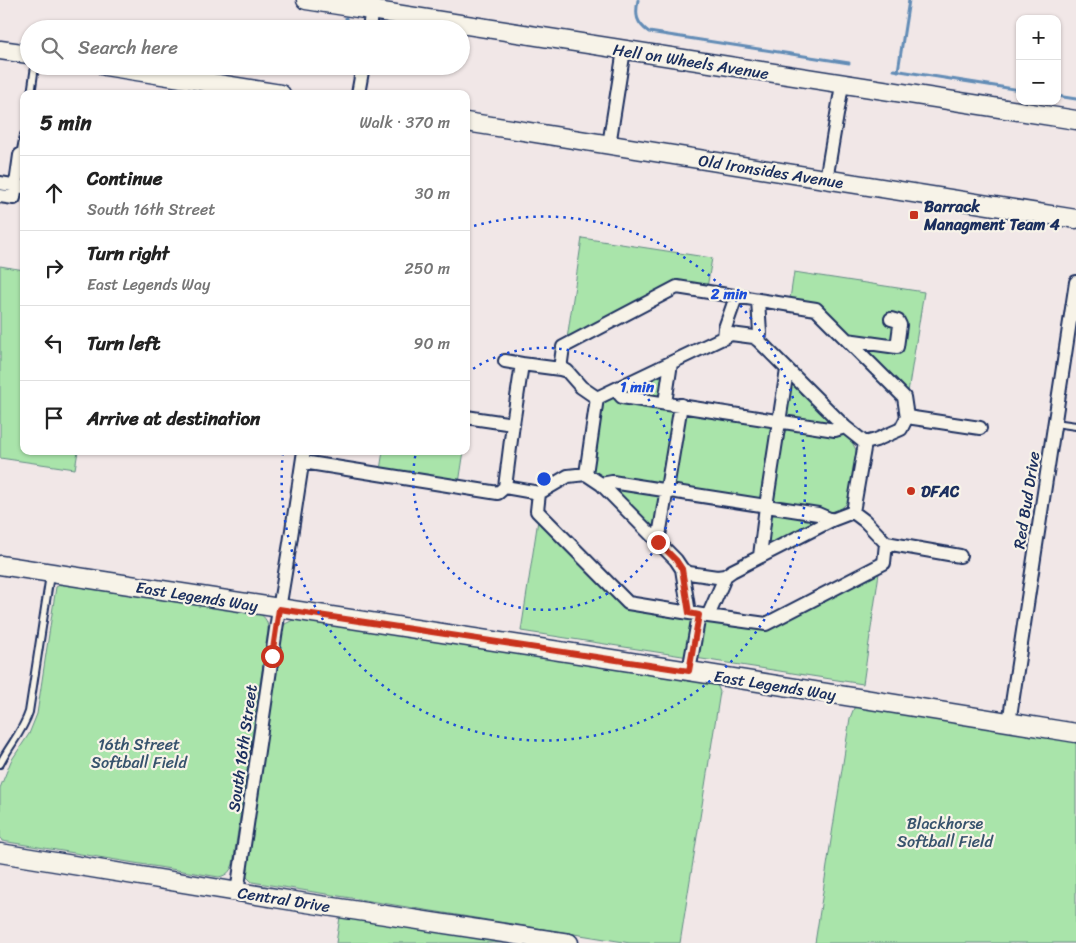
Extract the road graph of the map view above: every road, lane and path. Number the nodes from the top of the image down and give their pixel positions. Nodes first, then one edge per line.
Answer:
1 (306, 0) edge
2 (373, 5) edge
3 (370, 20) edge
4 (457, 20) edge
5 (470, 22) edge
6 (0, 50) edge
7 (624, 50) junction
8 (20, 53) edge
9 (34, 75) edge
10 (162, 75) edge
11 (361, 75) edge
12 (842, 85) junction
13 (32, 90) edge
14 (256, 90) edge
15 (359, 90) edge
16 (1076, 120) edge
17 (470, 123) edge
18 (609, 145) junction
19 (826, 180) junction
20 (0, 183) edge
21 (20, 186) edge
22 (0, 196) edge
23 (1076, 219) edge
24 (1076, 282) edge
25 (736, 297) junction
26 (758, 300) junction
27 (891, 320) dead end
28 (724, 338) junction
29 (847, 340) junction
30 (759, 341) junction
31 (505, 360) dead end
32 (522, 364) junction
33 (671, 364) junction
34 (560, 369) junction
35 (787, 370) junction
36 (616, 390) junction
37 (597, 398) junction
38 (665, 403) junction
39 (681, 405) junction
40 (907, 417) junction
41 (470, 418) edge
42 (779, 421) junction
43 (1055, 423) junction
44 (513, 424) junction
45 (1076, 426) edge
46 (845, 427) junction
47 (980, 428) dead end
48 (865, 443) junction
49 (304, 457) edge
50 (586, 474) junction
51 (601, 484) junction
52 (505, 487) junction
53 (667, 490) junction
54 (539, 493) junction
55 (766, 506) junction
56 (853, 512) junction
57 (832, 520) junction
58 (658, 542) junction
59 (886, 543) junction
60 (760, 556) junction
61 (960, 556) dead end
62 (0, 565) edge
63 (682, 569) junction
64 (50, 573) junction
65 (725, 576) junction
66 (279, 609) junction
67 (699, 615) junction
68 (689, 671) junction
69 (1009, 723) junction
70 (1076, 733) edge
71 (0, 764) edge
72 (0, 853) edge
73 (237, 892) junction
74 (569, 943) edge

1 - 2 street, Hell on Wheels Avenue
2 - 3 street
2 - 4 street, Hell on Wheels Avenue
5 - 7 street, Hell on Wheels Avenue
6 - 8 street
7 - 12 street, Hell on Wheels Avenue
7 - 18 street
9 - 13 lane
10 - 14 street
11 - 15 street
12 - 16 street, Hell on Wheels Avenue
12 - 19 street
17 - 18 street, Old Ironsides Avenue
18 - 19 street, Old Ironsides Avenue
19 - 23 street, Old Ironsides Avenue
20 - 21 street
21 - 22 street
24 - 43 street, Red Bud Drive
25 - 26 street
25 - 28 street
25 - 34 street
26 - 29 street
26 - 30 street
27 - 29 street
28 - 30 street
28 - 33 street
29 - 40 street
30 - 35 street
31 - 32 street
32 - 34 street
32 - 44 street
33 - 36 street
33 - 38 street
34 - 37 street
35 - 42 street
35 - 46 street
36 - 37 street
36 - 38 street
37 - 50 street
38 - 39 street
39 - 42 street
39 - 53 street
40 - 47 street
40 - 48 street
41 - 44 street
42 - 46 street
42 - 55 street
43 - 45 lane
43 - 69 street, Red Bud Drive
44 - 52 street
46 - 48 street
48 - 56 street
49 - 52 street
49 - 66 street, South 16th Street
50 - 51 street
50 - 54 street
51 - 53 street
51 - 58 street
52 - 54 street
53 - 55 street
53 - 58 street
54 - 67 street
55 - 57 street
55 - 60 street
56 - 57 street
56 - 59 street
57 - 60 street
58 - 63 street
59 - 61 street
59 - 67 street
60 - 65 street
62 - 64 street, East Legends Way
63 - 65 street
63 - 67 street
64 - 66 street, East Legends Way
64 - 71 lane
65 - 67 street
66 - 68 street, East Legends Way
66 - 73 street, South 16th Street
67 - 68 street
68 - 69 street, East Legends Way
69 - 70 street, East Legends Way
72 - 73 street, Central Drive
73 - 74 street, Central Drive

